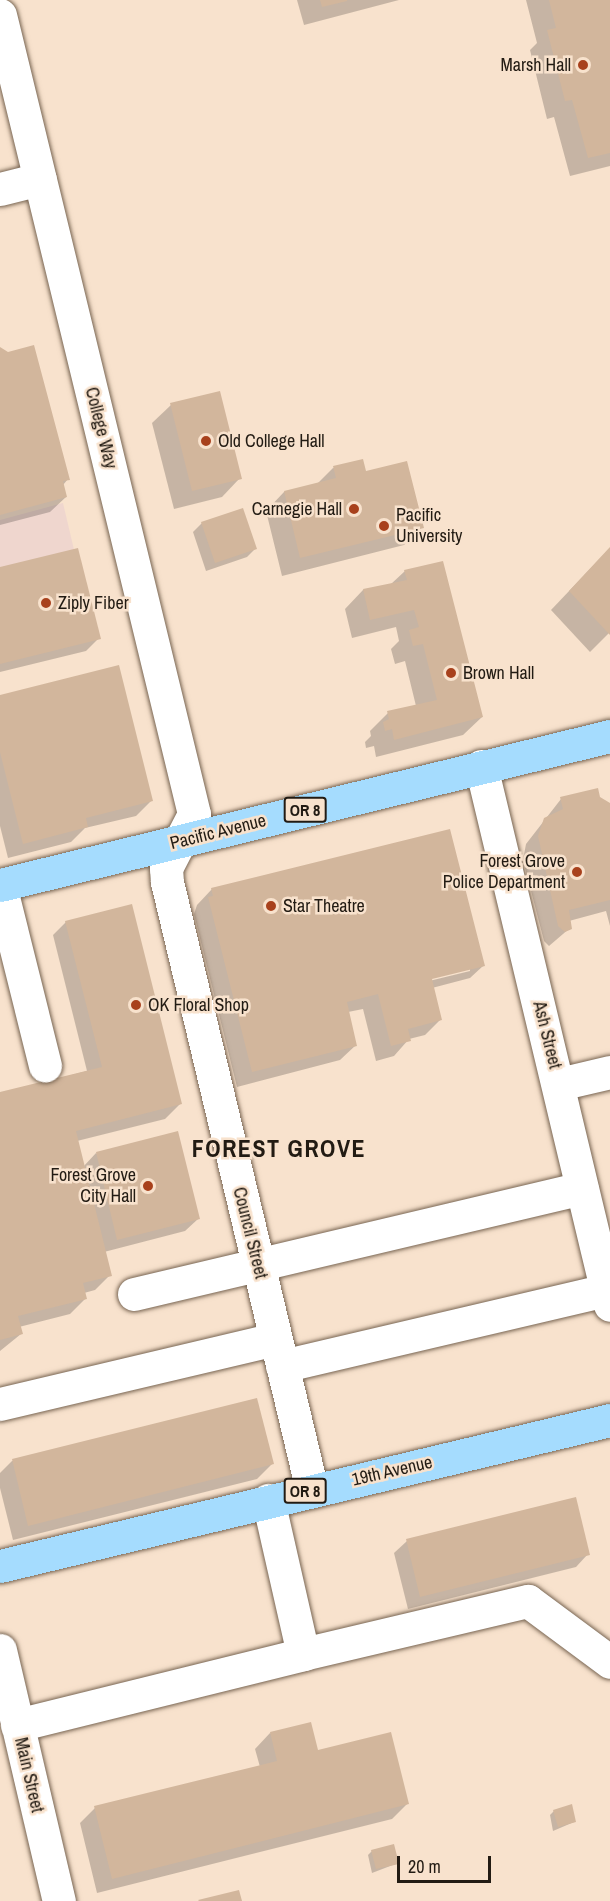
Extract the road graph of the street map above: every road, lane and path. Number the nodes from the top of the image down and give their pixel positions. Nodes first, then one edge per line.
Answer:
1 (0, 15) edge
2 (40, 179) junction
3 (0, 189) edge
4 (610, 736) edge
5 (481, 766) junction
6 (184, 840) junction
7 (0, 885) edge
8 (45, 1065) dead end
9 (610, 1072) edge
10 (559, 1084) junction
11 (582, 1188) junction
12 (258, 1264) junction
13 (134, 1294) dead end
14 (608, 1298) edge
15 (279, 1352) junction
16 (0, 1404) edge
17 (610, 1420) edge
18 (312, 1490) junction
19 (268, 1500) junction
20 (0, 1566) edge
21 (0, 1650) edge
22 (303, 1654) junction
23 (610, 1662) edge
24 (17, 1725) junction
25 (59, 1901) edge

1 - 2 street, College Way
2 - 3 street
2 - 6 street, College Way
4 - 5 main road, Pacific Avenue / OR 8
5 - 6 main road, Pacific Avenue / OR 8
5 - 10 street, Ash Street
6 - 7 main road, Pacific Avenue / OR 8
6 - 12 street, Council Street
7 - 8 street
9 - 10 street
10 - 11 street, Ash Street
11 - 12 street
11 - 14 street, Ash Street
12 - 13 street
12 - 15 street, Council Street
14 - 15 street
15 - 16 street
15 - 18 street, Council Street
17 - 18 main road, 19th Avenue / OR 8
18 - 19 main road, 19th Avenue / OR 8
19 - 20 main road, 19th Avenue / OR 8
19 - 22 street
21 - 24 street, Main Street
22 - 23 street
22 - 24 street
24 - 25 street, Main Street

